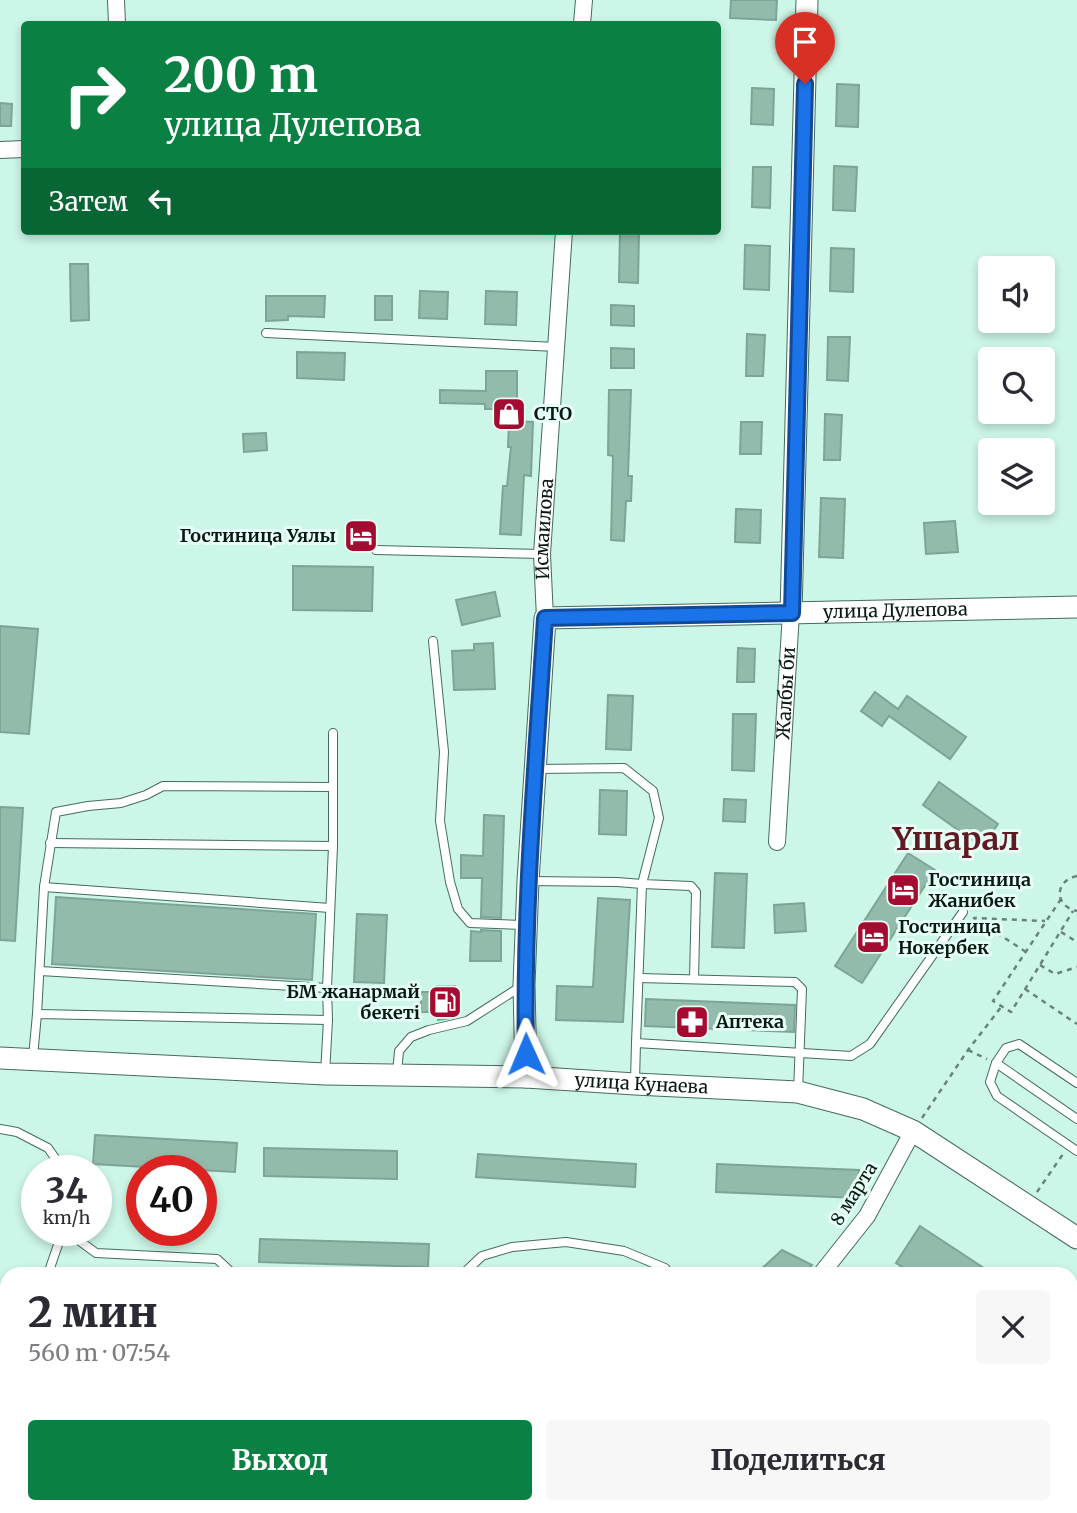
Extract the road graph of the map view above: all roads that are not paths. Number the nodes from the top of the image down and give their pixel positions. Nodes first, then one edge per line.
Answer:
1 (116, 0) edge
2 (584, 0) edge
3 (807, 0) edge
4 (117, 21) edge
5 (582, 21) edge
6 (21, 149) edge
7 (0, 150) edge
8 (564, 235) edge
9 (266, 333) dead end
10 (557, 347) junction
11 (376, 550) dead end
12 (542, 554) junction
13 (1077, 607) edge
14 (792, 613) junction
15 (545, 618) junction
16 (433, 642) dead end
17 (333, 733) dead end
18 (535, 769) junction
19 (332, 787) junction
20 (777, 842) dead end
21 (50, 843) junction
22 (332, 846) junction
23 (528, 881) junction
24 (642, 884) junction
25 (44, 887) junction
26 (330, 908) junction
27 (963, 912) dead end
28 (527, 925) junction
29 (40, 971) junction
30 (639, 978) junction
31 (694, 979) junction
32 (524, 985) junction
33 (327, 988) junction
34 (37, 1014) junction
35 (328, 1020) junction
36 (636, 1043) junction
37 (799, 1052) junction
38 (0, 1058) edge
39 (33, 1060) junction
40 (996, 1063) junction
41 (325, 1074) junction
42 (397, 1076) junction
43 (526, 1077) junction
44 (1077, 1083) edge
45 (635, 1084) junction
46 (798, 1091) junction
47 (1077, 1119) edge
48 (0, 1129) edge
49 (913, 1131) junction
50 (1077, 1151) edge
51 (53, 1155) edge
52 (1077, 1238) edge
53 (58, 1246) edge
54 (86, 1246) edge
55 (50, 1267) edge
56 (226, 1267) edge
57 (470, 1267) edge
58 (663, 1267) edge
59 (827, 1267) edge

1 - 4 street
2 - 5 street
3 - 14 street, Жалбы би
6 - 7 street
8 - 10 street, Исмаилова
9 - 10 lane
10 - 12 street, Исмаилова
11 - 12 lane
12 - 15 street, Исмаилова
13 - 14 street, улица Дулепова
14 - 15 street, улица Дулепова
14 - 20 street, Жалбы би
15 - 18 street, Исмаилова
16 - 28 lane
17 - 19 lane
18 - 23 street, Исмаилова
18 - 24 lane
19 - 21 lane
19 - 22 lane
21 - 22 lane
21 - 25 lane
22 - 26 lane
23 - 24 lane
23 - 28 street, Исмаилова
24 - 30 lane
24 - 31 lane
25 - 26 lane
25 - 29 lane
26 - 33 lane
27 - 37 lane
28 - 32 street, Исмаилова
29 - 33 lane
29 - 34 lane
30 - 31 lane
30 - 36 lane
31 - 37 lane
32 - 42 lane
32 - 43 street, Исмаилова
33 - 35 lane
34 - 35 lane
34 - 39 lane
35 - 41 lane
36 - 37 lane
36 - 45 lane
37 - 46 lane
38 - 39 street, улица Кунаева
39 - 41 street, улица Кунаева
40 - 44 lane
40 - 47 lane
40 - 50 lane
41 - 42 street, улица Кунаева
42 - 43 street, улица Кунаева
43 - 45 street, улица Кунаева
45 - 46 street, улица Кунаева
46 - 49 street, улица Кунаева
48 - 51 lane
49 - 52 street, улица Кунаева
49 - 59 street, 8 марта
53 - 55 lane
54 - 56 lane
57 - 58 lane

